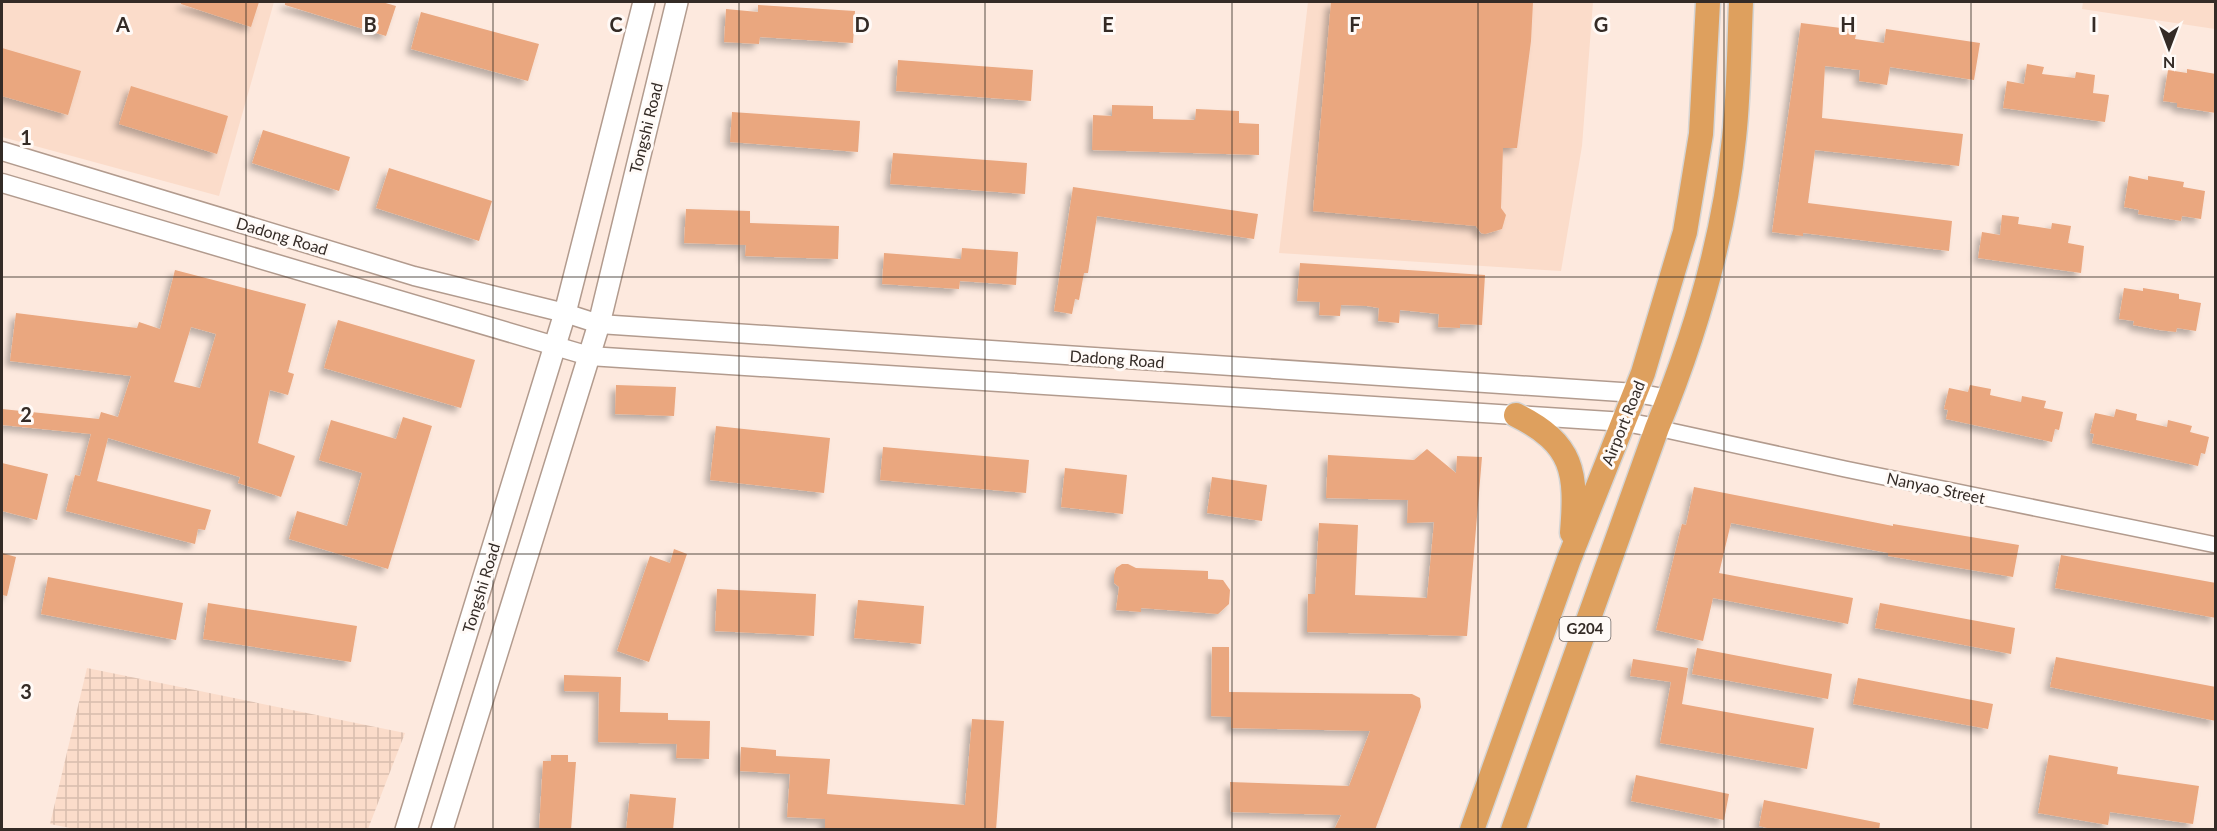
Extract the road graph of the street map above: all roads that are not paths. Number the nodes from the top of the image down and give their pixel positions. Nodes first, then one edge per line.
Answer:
1 (644, 2) edge
2 (677, 2) edge
3 (1708, 2) edge
4 (1741, 2) edge
5 (2, 151) edge
6 (2, 183) edge
7 (565, 313) junction
8 (599, 324) junction
9 (556, 345) junction
10 (589, 356) junction
11 (1636, 393) junction
12 (1669, 399) junction
13 (1516, 416) junction
14 (1624, 422) junction
15 (1657, 429) junction
16 (2216, 545) edge
17 (1569, 559) junction
18 (406, 830) edge
19 (442, 830) edge
20 (1472, 830) edge
21 (1513, 830) edge

1 - 7 main road, Tongshi Road
2 - 8 main road, Tongshi Road
3 - 11 highway, Airport Road / G204
4 - 12 highway, Airport Road
5 - 7 street, Dadong Road
6 - 9 street, Dadong Road
7 - 8 street, Dadong Road
7 - 9 main road, Tongshi Road
8 - 10 main road, Tongshi Road
8 - 11 street, Dadong Road
9 - 10 street, Dadong Road
9 - 18 main road, Tongshi Road
10 - 13 street, Dadong Road
10 - 19 main road, Tongshi Road
11 - 12 street, Dadong Road
11 - 14 highway, Airport Road / G204
12 - 15 highway, Airport Road
13 - 14 street, Dadong Road
13 - 17 highway
14 - 15 street, Dadong Road
14 - 17 highway, Airport Road / G204
15 - 16 street, Nanyao Street
15 - 21 highway, Airport Road / G204
17 - 20 highway, Airport Road / G204

